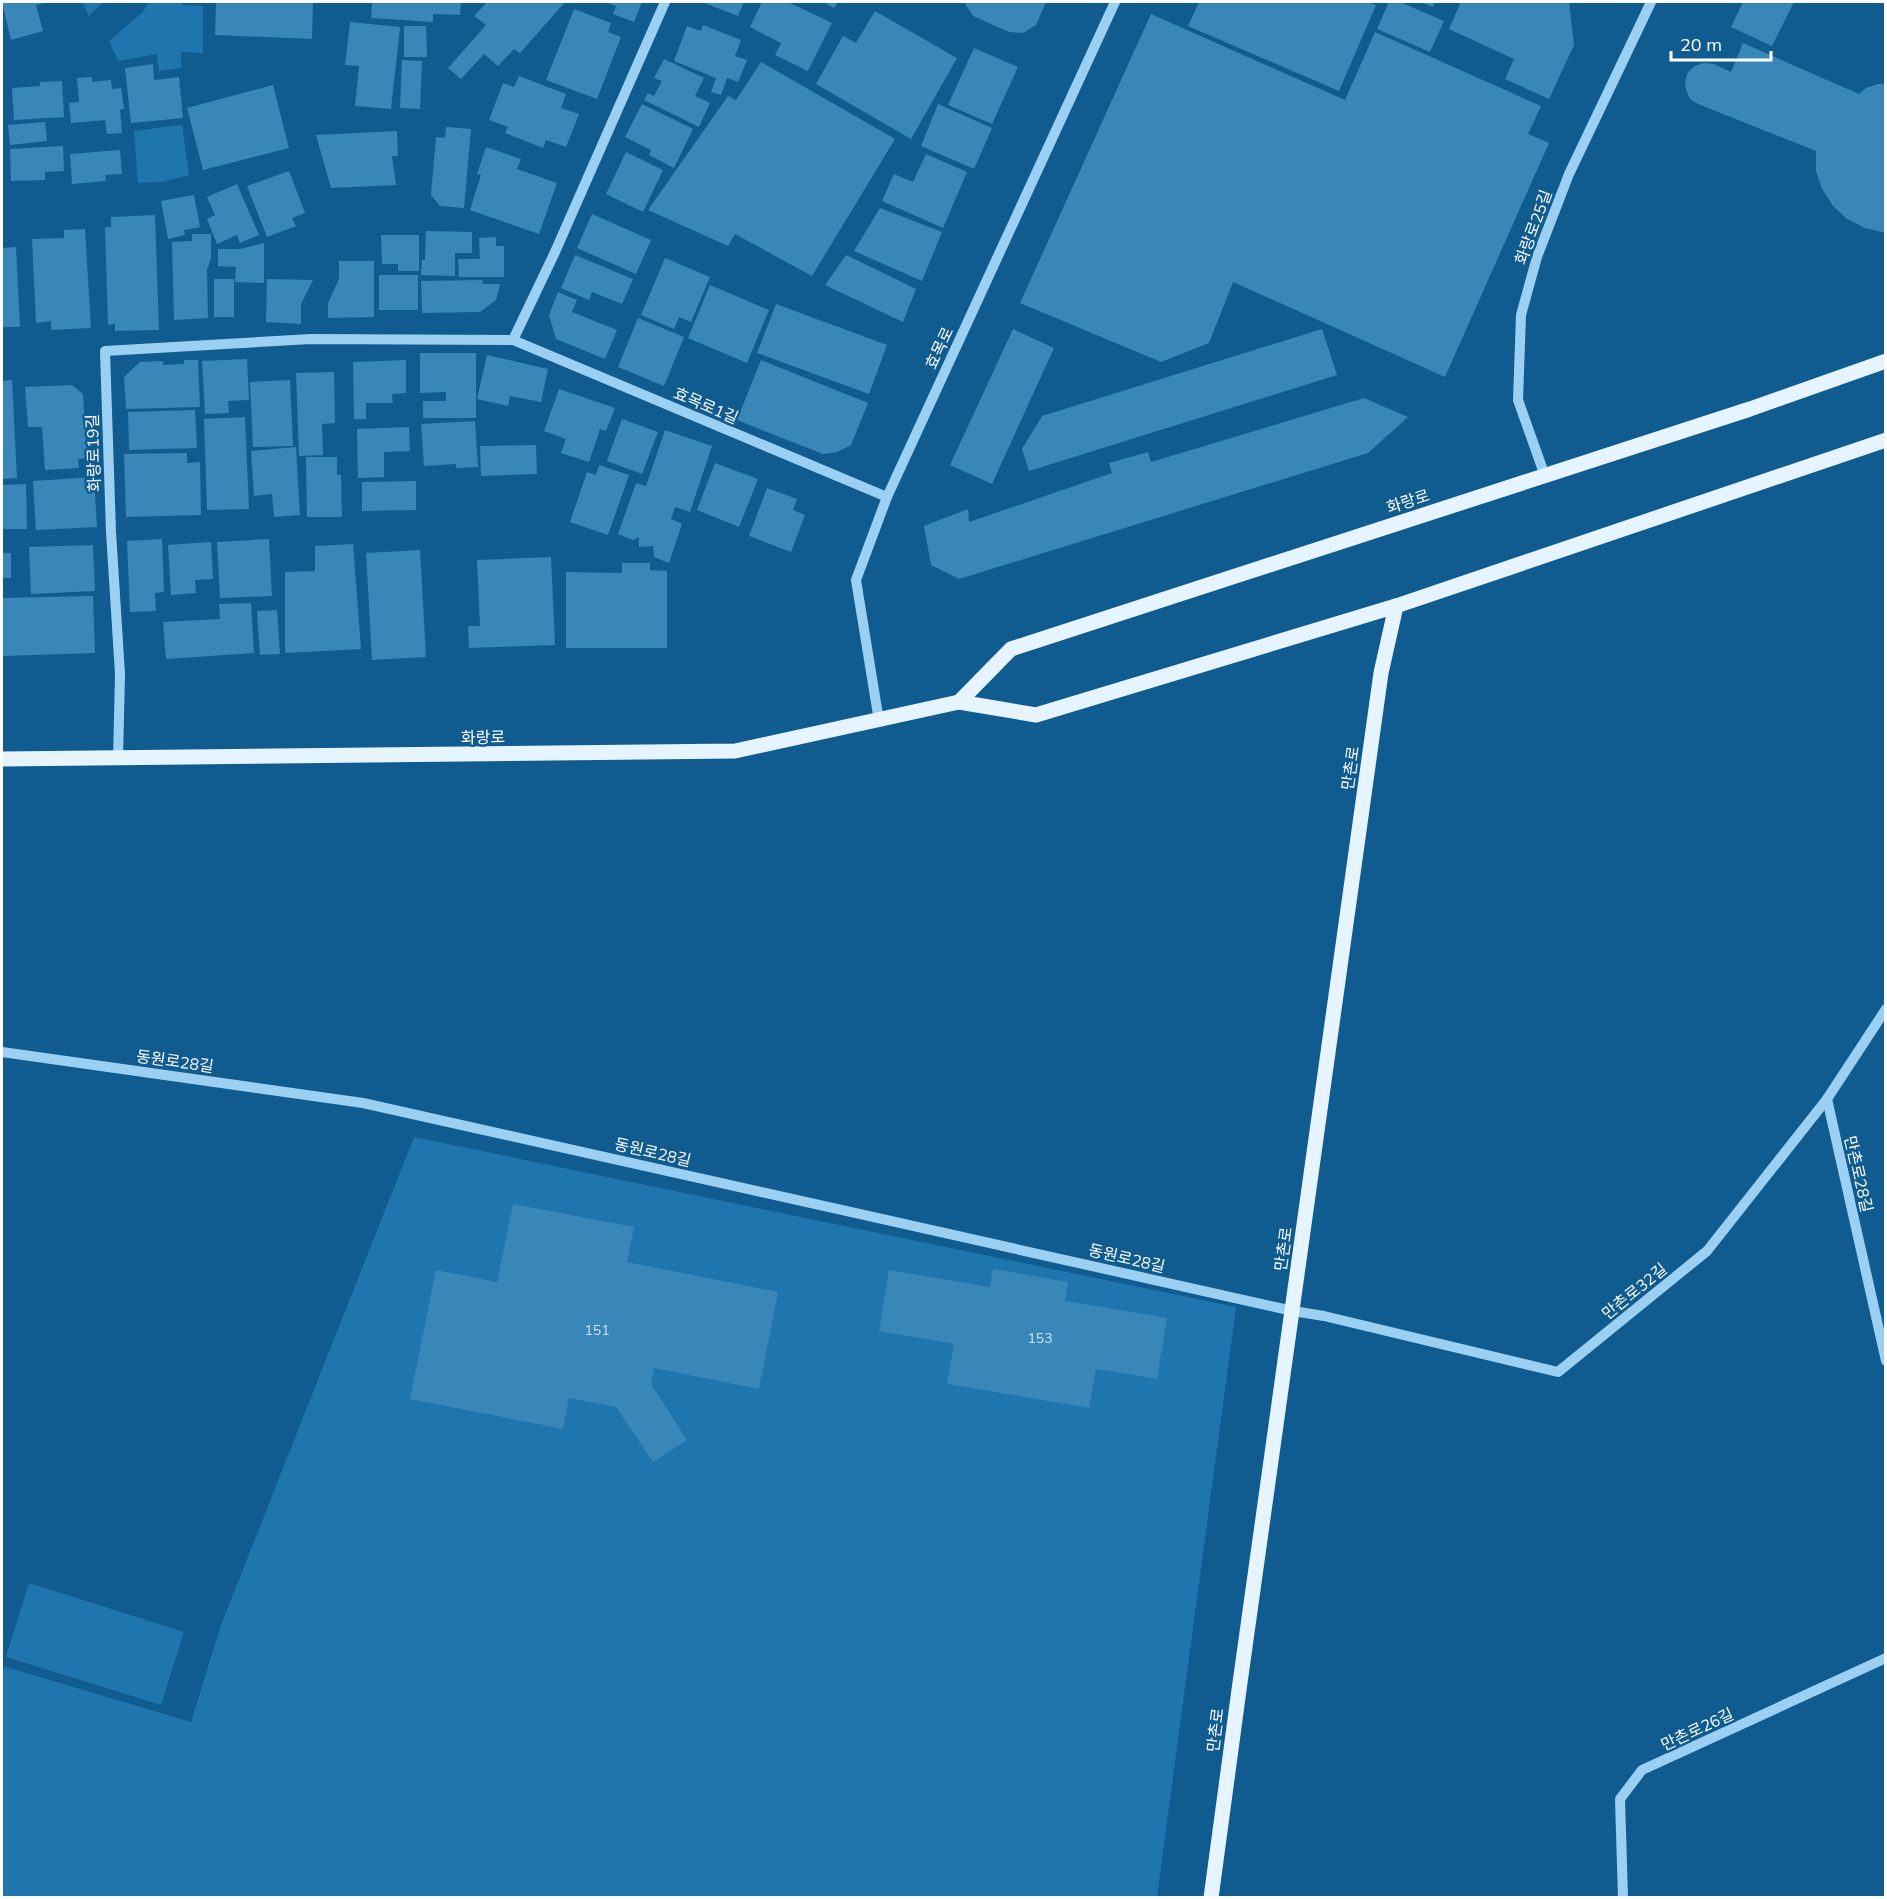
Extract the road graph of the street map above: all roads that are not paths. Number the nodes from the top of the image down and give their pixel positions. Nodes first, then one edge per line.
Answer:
1 (665, 2) edge
2 (1115, 2) edge
3 (1651, 2) edge
4 (311, 339) joint
5 (513, 340) junction
6 (1886, 361) edge
7 (1886, 440) edge
8 (1545, 476) junction
9 (887, 497) junction
10 (1396, 606) junction
11 (959, 702) junction
12 (879, 721) junction
13 (2, 759) edge
14 (118, 759) junction
15 (1886, 1009) edge
16 (2, 1052) edge
17 (1827, 1100) junction
18 (1293, 1311) junction
19 (1886, 1361) edge
20 (1886, 1658) edge
21 (1211, 1898) edge
22 (1623, 1898) edge

1 - 5 street
2 - 9 street, 효목로
3 - 8 street, 화랑로25길
4 - 5 street, 효목로1길
4 - 14 street, 화랑로19길
5 - 9 street, 효목로1길
6 - 8 main road, 화랑로
7 - 10 main road, 화랑로
8 - 11 main road, 화랑로
9 - 12 street, 효목로
10 - 11 main road, 화랑로
10 - 18 main road, 만촌로
11 - 12 main road, 화랑로
12 - 14 main road, 화랑로
13 - 14 main road, 화랑로
15 - 17 street, 만촌로32길
16 - 18 street, 동원로28길
17 - 18 street, 만촌로32길
17 - 19 street, 만촌로28길
18 - 21 main road, 만촌로
20 - 22 street, 만촌로26길

